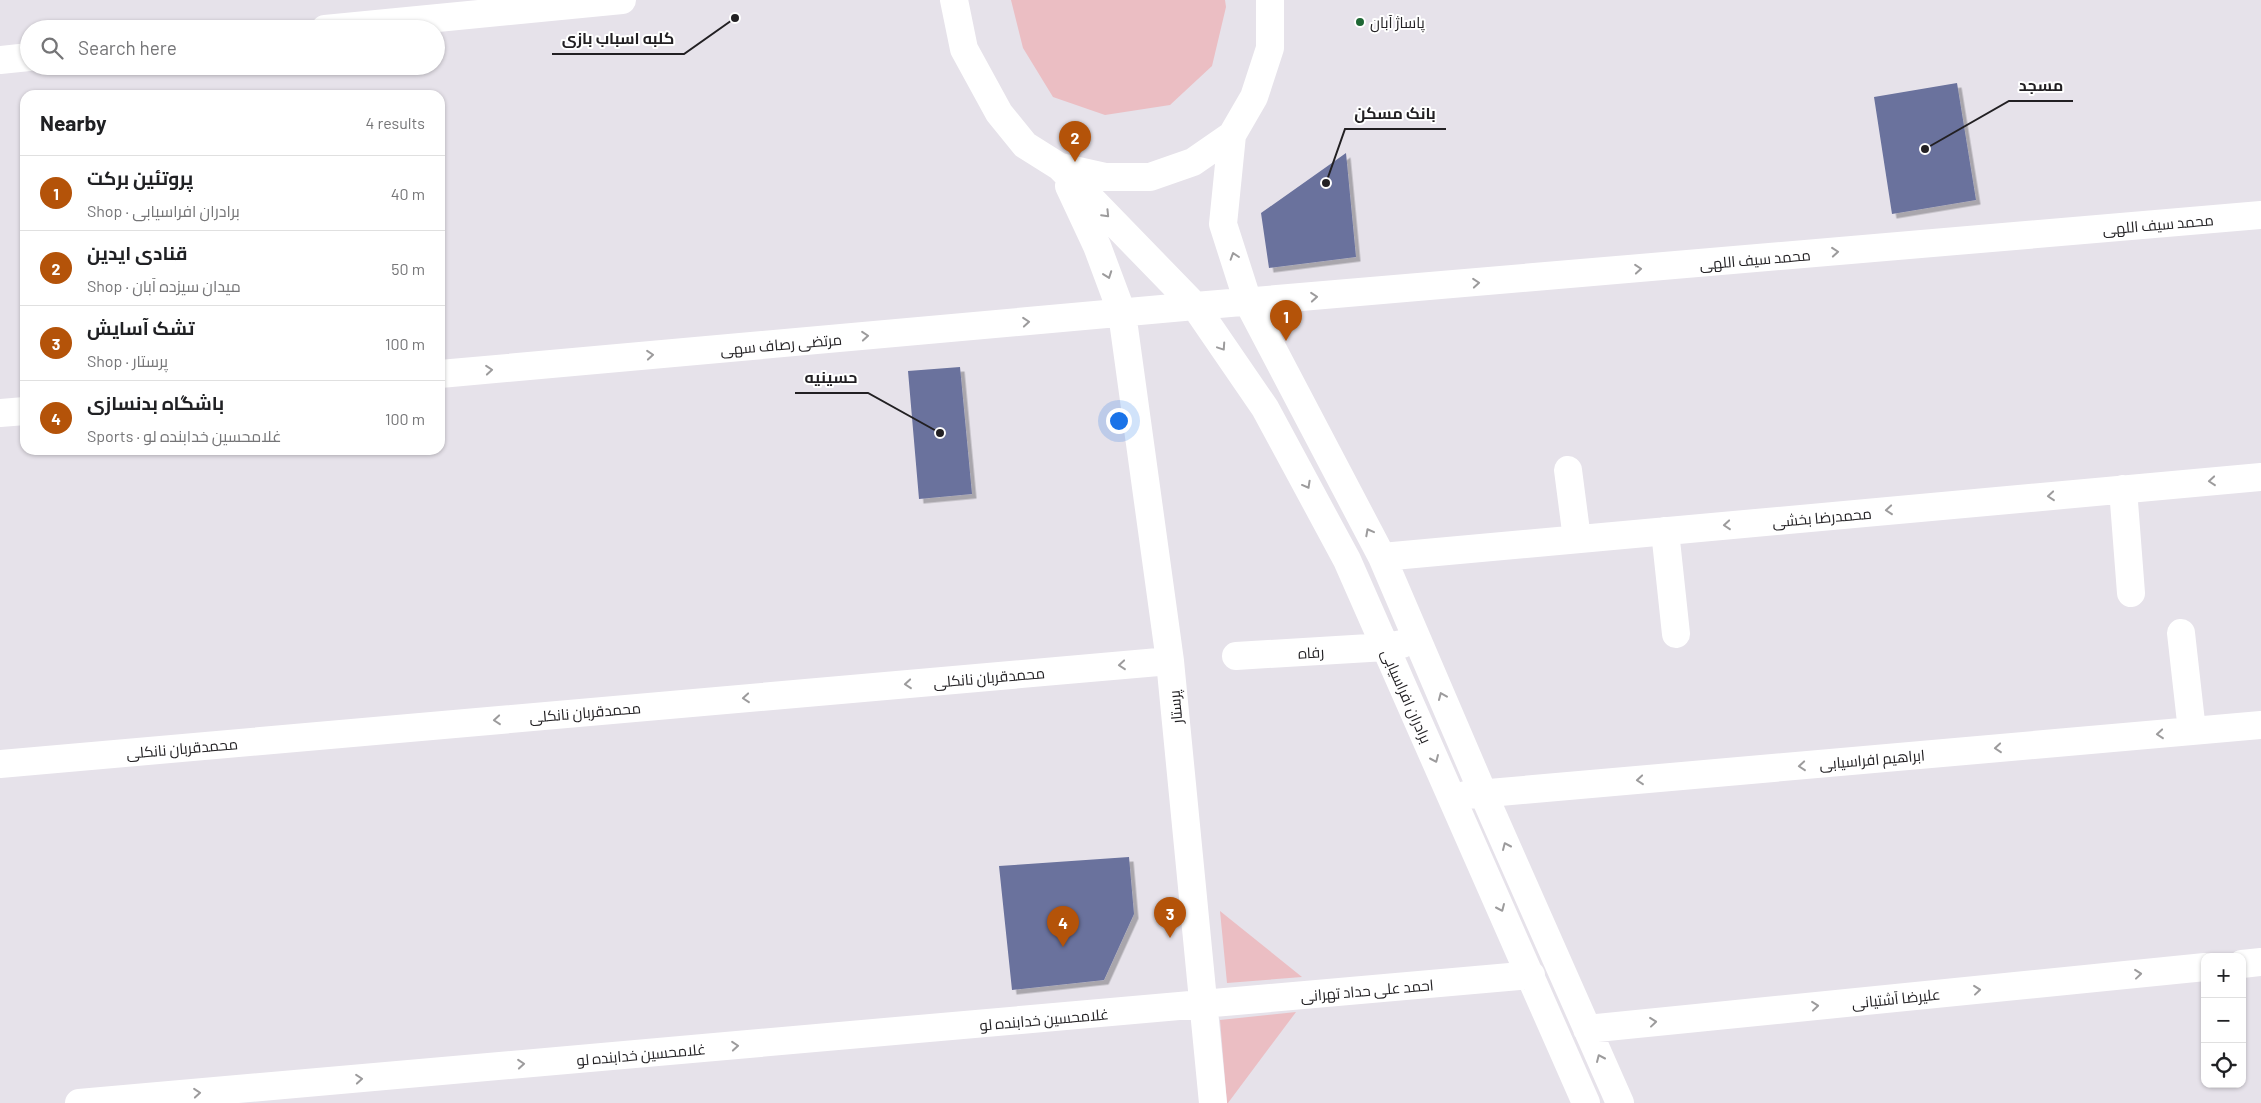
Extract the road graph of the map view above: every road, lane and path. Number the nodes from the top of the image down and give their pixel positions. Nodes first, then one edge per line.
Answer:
1 (622, 0) edge
2 (954, 0) edge
3 (1270, 0) edge
4 (417, 20) edge
5 (20, 59) edge
6 (0, 60) edge
7 (1232, 136) junction
8 (1060, 167) junction
9 (2261, 215) edge
10 (1248, 302) junction
11 (1195, 306) junction
12 (1122, 313) junction
13 (445, 374) edge
14 (20, 412) edge
15 (0, 414) edge
16 (1568, 470) dead end
17 (2261, 477) edge
18 (2123, 489) junction
19 (1665, 531) junction
20 (1576, 539) junction
21 (1382, 557) junction
22 (2131, 594) dead end
23 (2181, 633) dead end
24 (1676, 634) dead end
25 (1418, 641) junction
26 (1386, 647) junction
27 (1236, 656) dead end
28 (1170, 661) junction
29 (2261, 725) edge
30 (2192, 731) junction
31 (0, 764) edge
32 (1483, 793) junction
33 (1452, 796) junction
34 (2261, 962) edge
35 (2246, 964) edge
36 (2201, 967) edge
37 (1530, 975) junction
38 (1203, 1005) junction
39 (1587, 1029) junction
40 (79, 1103) edge
41 (1213, 1103) edge
42 (1586, 1103) edge
43 (1620, 1103) edge

1 - 4 street
2 - 8 street
3 - 7 street
5 - 6 street
7 - 8 street
10 -> 7 street, برادران افراسیابی
8 -> 11 street, برادران افراسیابی
8 -> 12 street, پرستار
10 -> 9 street, محمد سیف اللهی
10 - 11 street, محمد سیف اللهی
21 -> 10 street, برادران افراسیابی
11 - 12 street, مرتضی رصاف سهی
11 -> 26 street, برادران افراسیابی
13 -> 12 street, مرتضی رصاف سهی
12 - 28 street, پرستار
14 - 15 street
16 - 20 street
17 -> 18 street, محمدرضا بخشی
18 -> 19 street, محمدرضا بخشی
18 - 22 street
19 - 20 street, محمدرضا بخشی
19 - 24 street
20 - 21 street, محمدرضا بخشی
21 - 25 street, برادران افراسیابی
23 - 30 street
25 - 26 street, رفاه
32 -> 25 street, برادران افراسیابی
26 - 27 street, رفاه
26 -> 33 street, برادران افراسیابی
28 -> 31 street, محمدقربان نانکلی
28 - 38 street, پرستار
29 - 30 street, ابراهیم افراسیابی
30 -> 32 street, ابراهیم افراسیابی
32 - 33 street, ابراهیم افراسیابی
39 -> 32 street, برادران افراسیابی
33 -> 37 street, برادران افراسیابی
34 - 35 street
39 -> 36 street, علیرضا آشتیانی
37 - 38 street, احمد علی حداد تهرانی
37 - 42 street, برادران افراسیابی
40 -> 38 street, غلامحسین خدابنده لو
38 - 41 street, پرستار
43 -> 39 street, برادران افراسیابی

